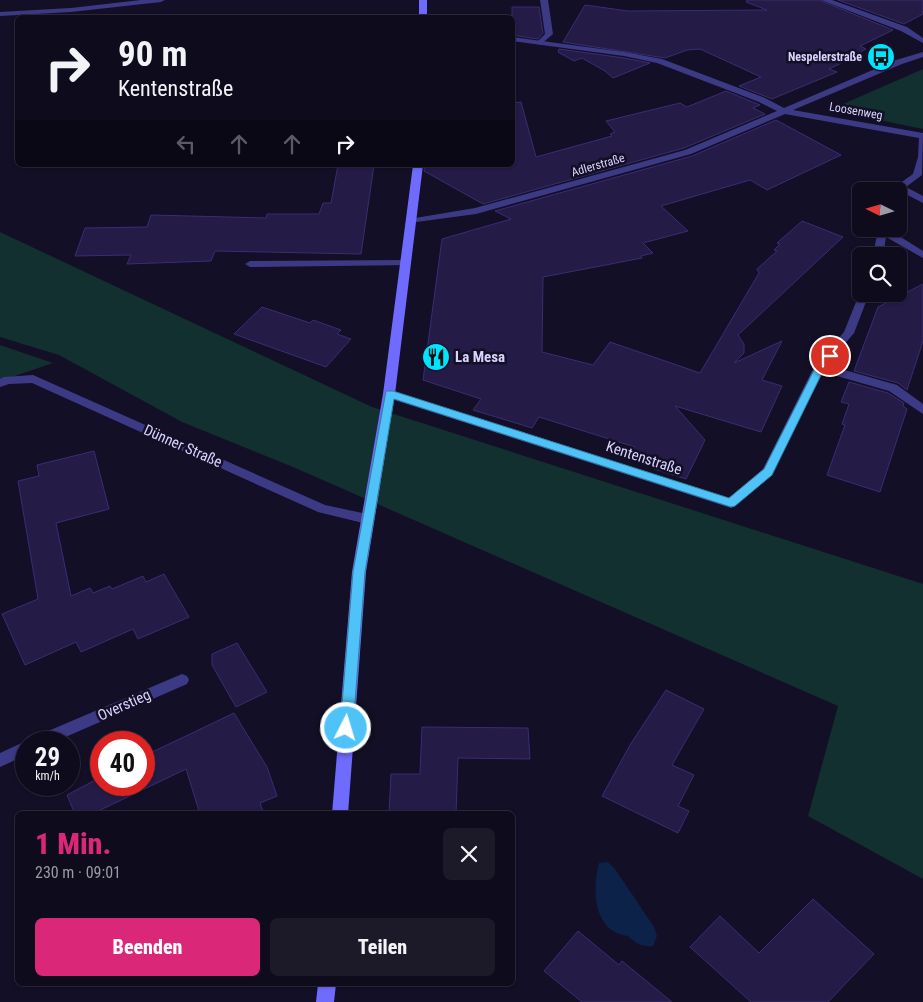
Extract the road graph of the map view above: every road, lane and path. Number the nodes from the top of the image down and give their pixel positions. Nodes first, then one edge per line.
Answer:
1 (162, 0) edge
2 (423, 0) edge
3 (544, 0) edge
4 (825, 0) edge
5 (0, 14) edge
6 (423, 15) edge
7 (515, 39) edge
8 (923, 41) edge
9 (540, 43) junction
10 (923, 54) edge
11 (784, 111) junction
12 (923, 136) edge
13 (418, 167) edge
14 (908, 182) edge
15 (908, 194) edge
16 (923, 200) edge
17 (412, 221) junction
18 (896, 238) edge
19 (923, 255) edge
20 (408, 263) junction
21 (250, 264) dead end
22 (861, 302) edge
23 (820, 368) junction
24 (0, 384) edge
25 (389, 394) junction
26 (923, 410) edge
27 (367, 519) junction
28 (182, 680) dead end
29 (64, 731) edge
30 (15, 753) edge
31 (0, 760) edge
32 (340, 811) edge
33 (327, 986) edge
34 (325, 1002) edge

1 - 5 street
2 - 6 street
3 - 9 street
4 - 8 street
7 - 9 street
9 - 11 street
10 - 11 street, Adlerstraße
11 - 12 street, Loosenweg
11 - 17 street, Adlerstraße
12 - 14 street
13 - 17 street
15 - 16 street
17 - 20 street
18 - 19 street
20 - 21 street
20 - 25 street
22 - 23 street, Kentenstraße
23 - 25 street, Kentenstraße
23 - 26 street
24 - 27 street, Dünner Straße
25 - 27 street
27 - 32 street
28 - 29 street, Overstieg
30 - 31 street
33 - 34 street

